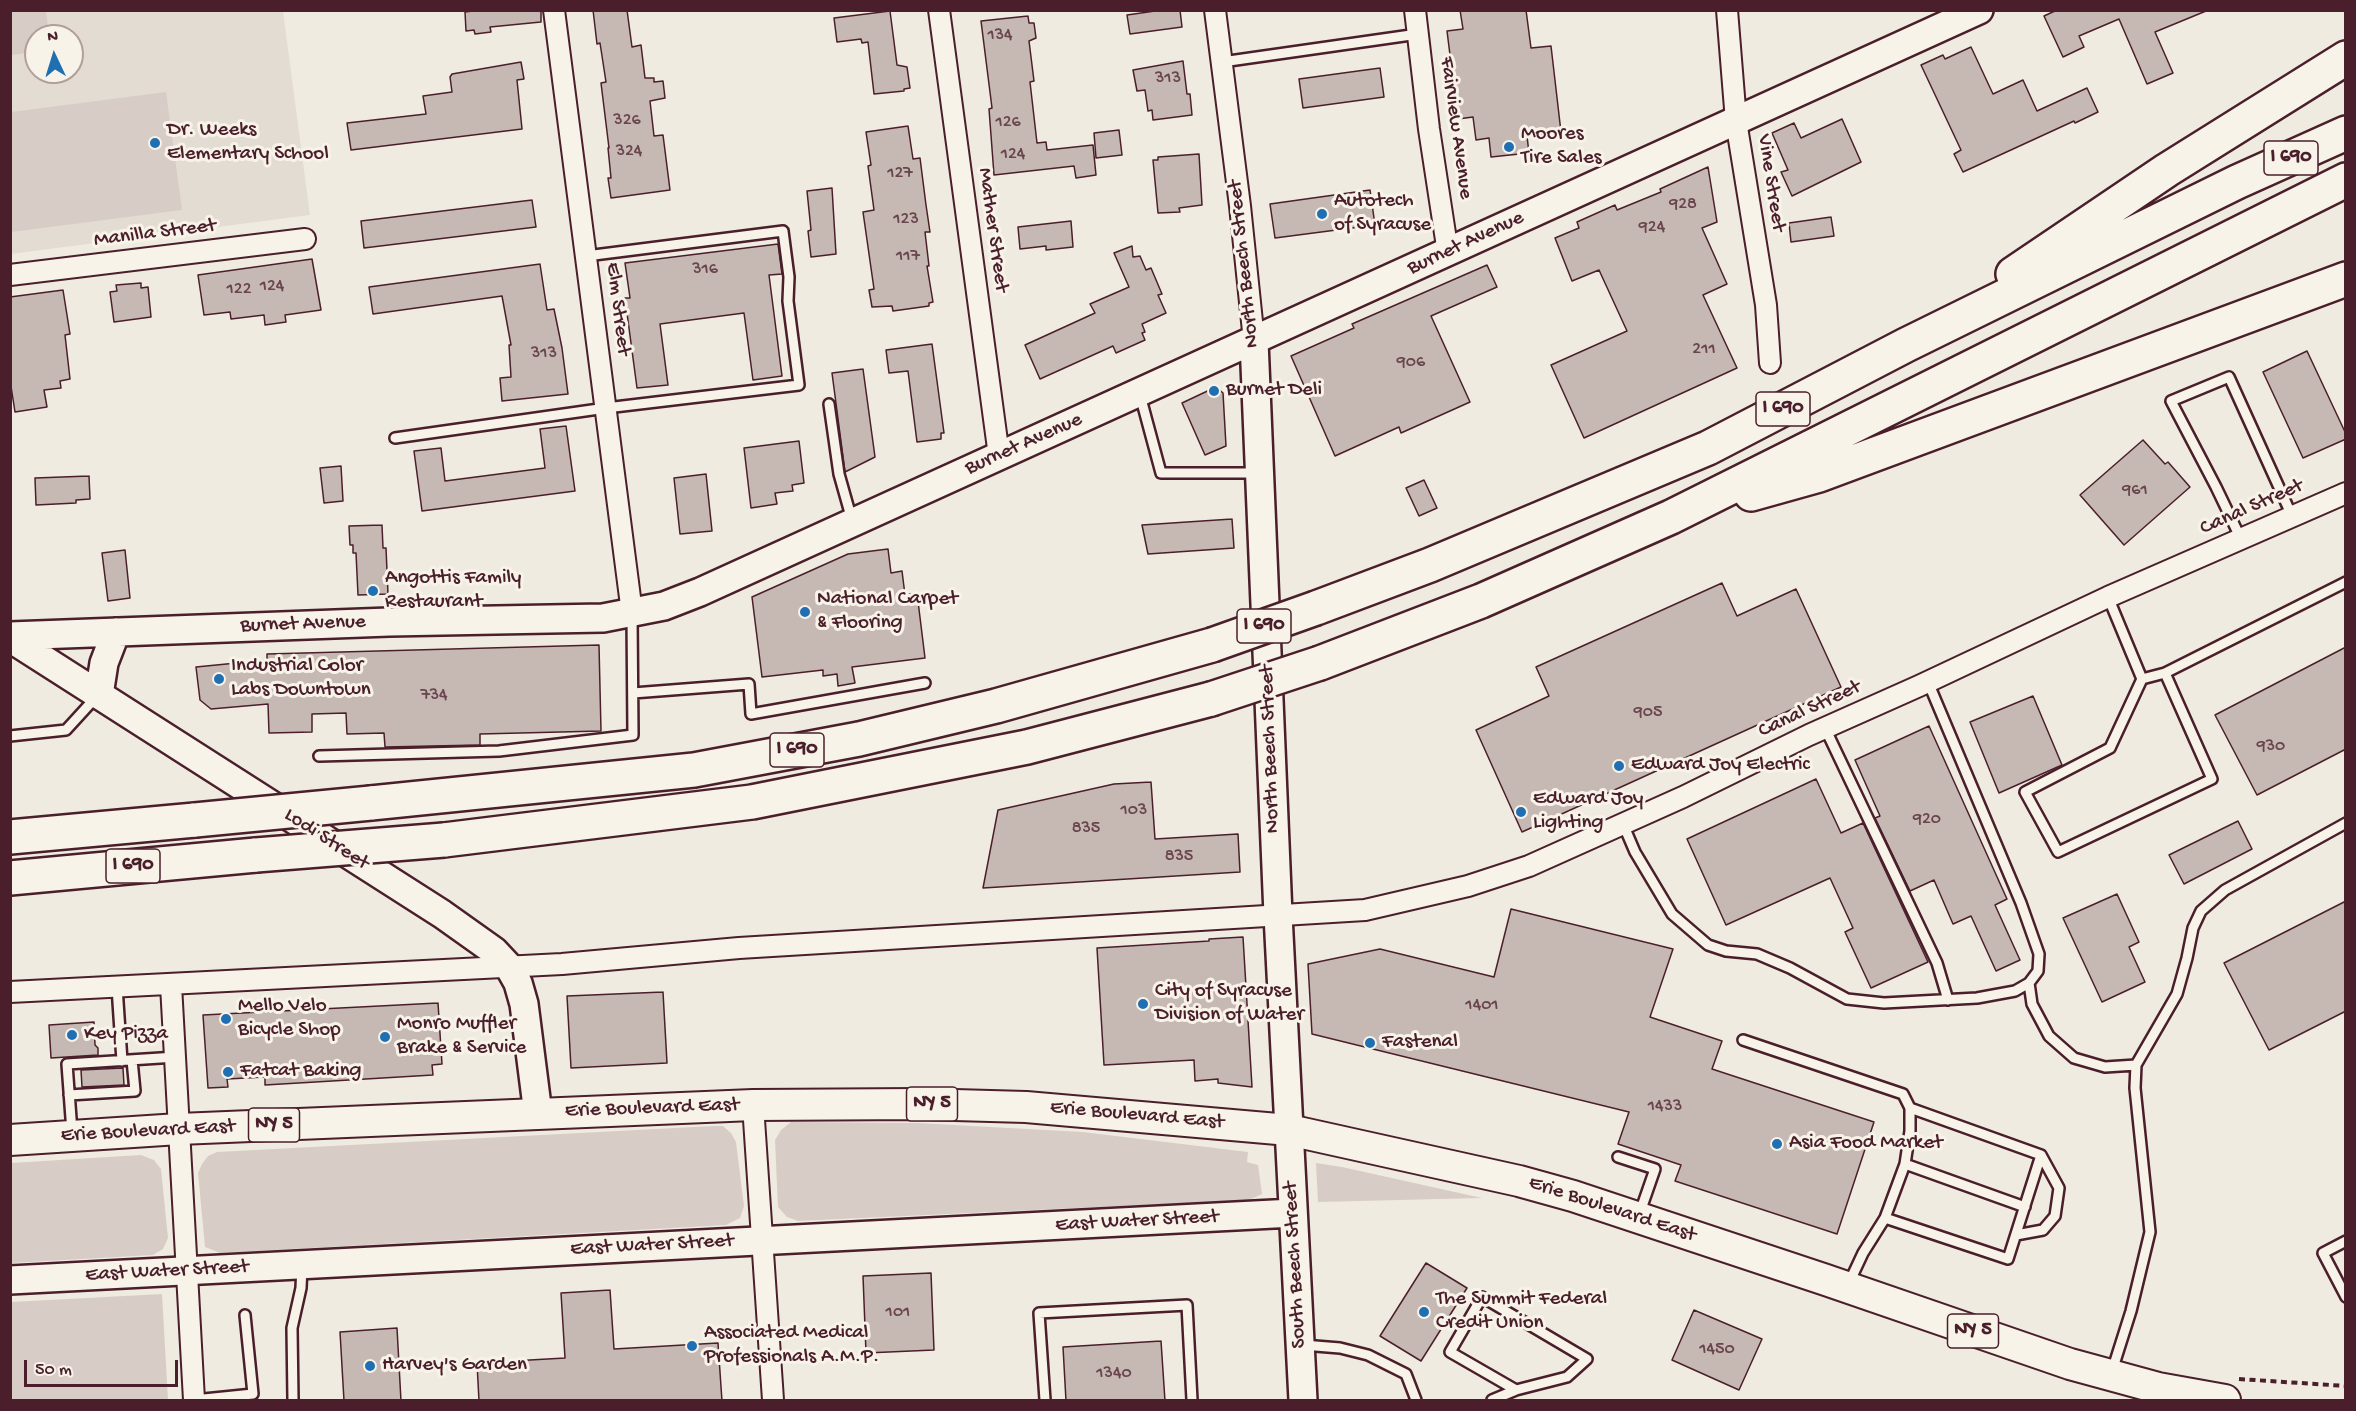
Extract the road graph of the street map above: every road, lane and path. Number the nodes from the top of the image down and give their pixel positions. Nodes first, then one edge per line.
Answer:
1 (554, 10) edge
2 (939, 10) edge
3 (1215, 10) edge
4 (1415, 10) edge
5 (1727, 10) edge
6 (1979, 10) edge
7 (1418, 34) junction
8 (2346, 58) edge
9 (1222, 62) junction
10 (1736, 121) junction
11 (2346, 133) edge
12 (2346, 180) edge
13 (305, 239) dead end
14 (1448, 253) junction
15 (586, 256) junction
16 (10, 275) edge
17 (2346, 279) edge
18 (1254, 341) junction
19 (1906, 345) junction
20 (1770, 363) dead end
21 (1140, 393) junction
22 (829, 404) dead end
23 (606, 408) junction
24 (395, 438) dead end
25 (999, 456) junction
26 (1260, 474) junction
27 (2346, 493) edge
28 (2292, 516) junction
29 (1671, 517) junction
30 (852, 523) junction
31 (2241, 539) junction
32 (2346, 582) edge
33 (2108, 597) junction
34 (633, 613) junction
35 (116, 632) junction
36 (10, 637) edge
37 (2165, 673) junction
38 (2142, 679) junction
39 (1928, 682) junction
40 (925, 683) dead end
41 (633, 693) junction
42 (99, 695) junction
43 (1825, 728) junction
44 (10, 736) edge
45 (319, 756) dead end
46 (2346, 823) edge
47 (1623, 824) junction
48 (10, 837) edge
49 (10, 878) edge
50 (1278, 915) junction
51 (509, 967) junction
52 (2029, 983) junction
53 (171, 985) junction
54 (117, 987) junction
55 (10, 992) edge
56 (1948, 1000) junction
57 (1743, 1040) dead end
58 (176, 1058) junction
59 (127, 1060) junction
60 (2136, 1065) junction
61 (69, 1095) junction
62 (753, 1105) junction
63 (1910, 1108) junction
64 (538, 1114) junction
65 (179, 1129) junction
66 (1289, 1130) junction
67 (72, 1136) junction
68 (10, 1140) edge
69 (2041, 1155) junction
70 (1618, 1157) dead end
71 (1905, 1164) junction
72 (2025, 1207) junction
73 (1293, 1214) junction
74 (1639, 1218) junction
75 (1885, 1218) junction
76 (2016, 1236) junction
77 (763, 1240) junction
78 (2346, 1241) edge
79 (302, 1265) junction
80 (187, 1270) junction
81 (10, 1280) edge
82 (1847, 1287) junction
83 (2346, 1297) edge
84 (245, 1315) dead end
85 (1300, 1344) junction
86 (2111, 1376) junction
87 (2307, 1385) dead end
88 (2346, 1386) edge
89 (1516, 1390) junction
90 (2177, 1396) edge
91 (254, 1397) edge
92 (194, 1400) edge
93 (293, 1401) edge
94 (773, 1401) edge
95 (1045, 1401) edge
96 (1192, 1401) edge
97 (1303, 1401) edge
98 (1416, 1401) edge
99 (1492, 1401) edge
100 (2224, 1401) edge

1 - 15 street, Elm Street
2 - 25 street, Mather Street
3 - 9 street, North Beech Street
4 - 7 street, Fairview Avenue
5 - 10 street, Vine Street
6 - 10 street, Burnet Avenue
7 - 9 lane
7 - 14 street, Fairview Avenue
8 - 19 highway
9 - 18 street, North Beech Street
10 - 14 street, Burnet Avenue
10 - 20 street, Vine Street
11 - 19 highway, I 690
12 - 29 highway, I 690
13 - 16 street, Manilla Street
14 - 18 street, Burnet Avenue
15 - 23 street, Elm Street
15 - 23 lane
17 - 29 highway
18 - 21 street, Burnet Avenue
18 - 26 street, North Beech Street
19 - 48 highway, I 690, bridge
21 - 25 street, Burnet Avenue
21 - 26 lane
22 - 30 lane
23 - 24 lane
23 - 34 street, Elm Street
25 - 30 street, Burnet Avenue
26 - 50 street, North Beech Street
27 - 28 street, Canal Street
28 - 31 street, Canal Street
28 - 31 lane
29 - 49 highway, I 690, bridge
30 - 34 street, Burnet Avenue
31 - 33 street, Canal Street
32 - 37 lane
33 - 38 lane
33 - 39 street, Canal Street
34 - 35 street, Burnet Avenue
34 - 41 lane
35 - 36 street, Burnet Avenue
35 - 42 street
36 - 42 street, Lodi Street
37 - 38 lane
37 - 38 lane
39 - 43 street, Canal Street
39 - 52 lane
40 - 41 lane
41 - 45 lane
42 - 44 lane
42 - 51 street, Lodi Street
43 - 47 street, Canal Street
43 - 56 lane
46 - 60 lane
47 - 50 street, Canal Street
47 - 56 lane
50 - 51 street, Canal Street
50 - 66 street, North Beech Street
51 - 53 street, Canal Street
51 - 64 street, Lodi Street
52 - 56 lane
52 - 60 lane
53 - 54 street, Canal Street
53 - 58 street
54 - 55 street, Canal Street
54 - 59 lane
57 - 63 lane
58 - 59 lane
58 - 65 street
59 - 61 lane
59 - 61 lane
60 - 86 lane
61 - 67 lane
62 - 64 main road, Erie Boulevard East / NY 5
62 - 66 main road, Erie Boulevard East / NY 5
62 - 77 street
63 - 69 lane
63 - 71 lane
64 - 65 main road, Erie Boulevard East / NY 5
65 - 67 main road, Erie Boulevard East / NY 5
65 - 80 street
66 - 73 street, South Beech Street
66 - 74 main road, Erie Boulevard East / NY 5
67 - 68 main road, Erie Boulevard East / NY 5
69 - 72 lane
69 - 76 lane
70 - 74 lane
71 - 72 lane
71 - 75 lane
72 - 76 lane
73 - 77 street, East Water Street
73 - 85 street, South Beech Street
74 - 82 main road, Erie Boulevard East / NY 5
75 - 76 lane
75 - 82 lane
77 - 79 street, East Water Street
77 - 94 street
78 - 83 lane
79 - 80 street, East Water Street
79 - 93 lane
80 - 81 street, East Water Street
80 - 92 street
82 - 86 main road, Erie Boulevard East / NY 5
84 - 91 lane
85 - 97 street, South Beech Street
85 - 98 lane
86 - 90 main road, Erie Boulevard East / NY 5
87 - 88 path
89 - 89 lane
89 - 99 lane
90 - 100 main road, Erie Boulevard East / NY 5
91 - 92 lane
95 - 96 lane

